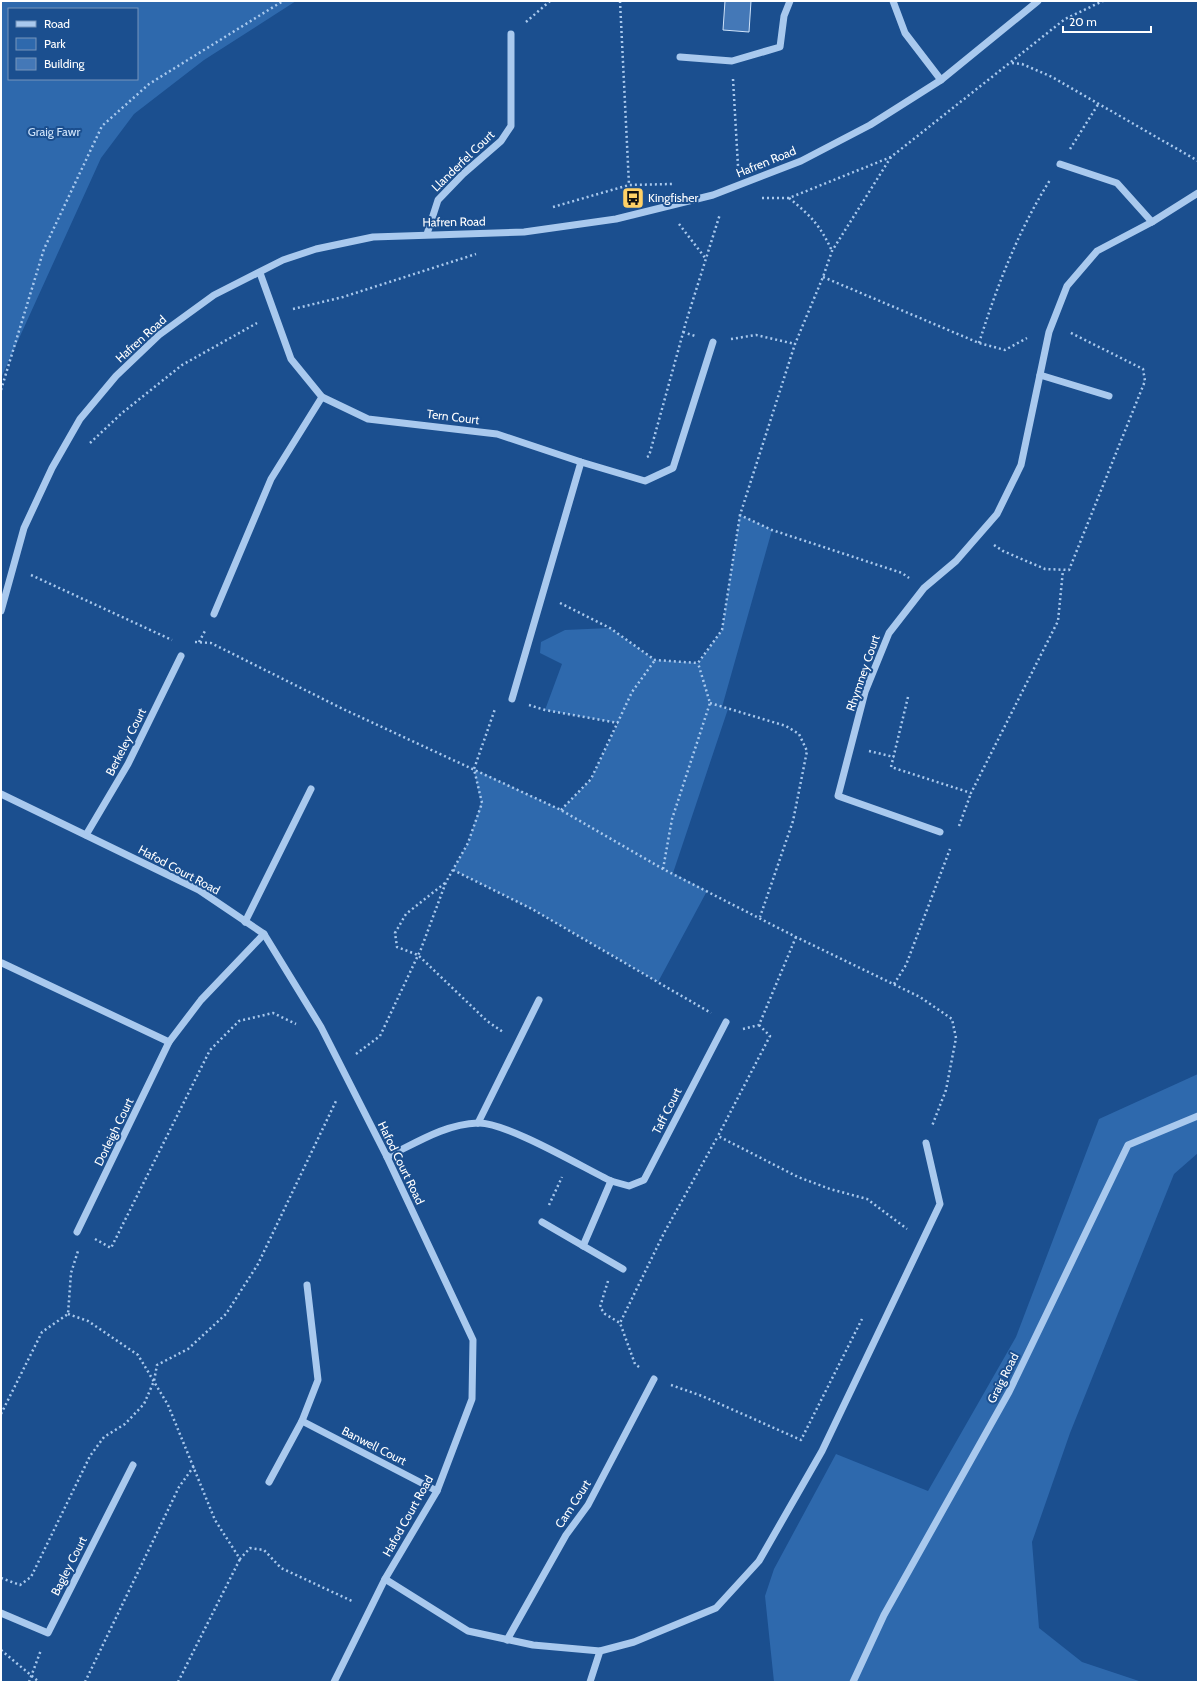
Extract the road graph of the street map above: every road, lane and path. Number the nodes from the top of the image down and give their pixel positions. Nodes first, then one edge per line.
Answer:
1 (283, 1) edge
2 (550, 1) edge
3 (620, 1) edge
4 (790, 1) edge
5 (893, 1) edge
6 (1038, 1) edge
7 (511, 34) joint
8 (680, 57) dead end
9 (732, 61) junction
10 (1011, 63) dead end
11 (941, 80) junction
12 (1099, 103) junction
13 (892, 157) dead end
14 (1198, 161) edge
15 (1060, 164) junction
16 (732, 168) dead end
17 (676, 184) dead end
18 (629, 185) junction
19 (1198, 193) edge
20 (789, 198) dead end
21 (546, 209) dead end
22 (721, 211) dead end
23 (1152, 222) junction
24 (678, 223) dead end
25 (427, 234) junction
26 (832, 251) junction
27 (706, 259) junction
28 (260, 273) junction
29 (683, 332) junction
30 (713, 342) junction
31 (979, 343) dead end
32 (795, 344) junction
33 (1040, 375) junction
34 (1, 390) edge
35 (1109, 396) dead end
36 (322, 397) junction
37 (581, 462) junction
38 (620, 473) junction
39 (740, 515) junction
40 (1063, 570) dead end
41 (924, 588) junction
42 (541, 594) junction
43 (1, 611) edge
44 (214, 614) joint
45 (181, 656) joint
46 (655, 660) junction
47 (698, 663) junction
48 (908, 697) dead end
49 (512, 699) junction
50 (710, 703) junction
51 (618, 723) junction
52 (852, 746) junction
53 (894, 756) junction
54 (311, 789) dead end
55 (971, 793) junction
56 (1, 794) edge
57 (561, 810) dead end
58 (958, 829) dead end
59 (940, 832) dead end
60 (86, 835) junction
61 (952, 843) dead end
62 (663, 869) dead end
63 (453, 870) junction
64 (446, 882) junction
65 (760, 917) dead end
66 (245, 922) junction
67 (264, 934) junction
68 (796, 937) dead end
69 (418, 956) junction
70 (2, 964) edge
71 (894, 984) dead end
72 (539, 1000) dead end
73 (726, 1022) junction
74 (759, 1025) junction
75 (300, 1026) dead end
76 (169, 1042) junction
77 (518, 1042) junction
78 (340, 1066) junction
79 (352, 1088) junction
80 (1198, 1116) edge
81 (478, 1123) junction
82 (718, 1136) junction
83 (926, 1143) dead end
84 (387, 1157) junction
85 (569, 1160) junction
86 (611, 1181) junction
87 (542, 1222) joint
88 (78, 1232) dead end
89 (91, 1236) dead end
90 (903, 1236) dead end
91 (80, 1246) dead end
92 (582, 1246) junction
93 (614, 1263) junction
94 (623, 1268) dead end
95 (307, 1285) dead end
96 (864, 1313) dead end
97 (68, 1314) junction
98 (620, 1323) junction
99 (654, 1379) junction
100 (154, 1381) junction
101 (1, 1414) edge
102 (302, 1421) junction
103 (133, 1465) dead end
104 (194, 1466) junction
105 (269, 1482) dead end
106 (436, 1491) junction
107 (240, 1558) junction
108 (1, 1578) edge
109 (385, 1579) junction
110 (370, 1610) junction
111 (1, 1613) edge
112 (48, 1633) junction
113 (507, 1640) junction
114 (1, 1650) edge
115 (600, 1651) junction
116 (31, 1675) junction
117 (30, 1682) edge
118 (39, 1682) edge
119 (85, 1682) edge
120 (178, 1682) edge
121 (334, 1682) edge
122 (590, 1682) edge
123 (853, 1682) edge

1 - 34 path
2 - 7 path
3 - 18 path
4 - 9 street
5 - 11 street
6 - 11 street, Hafren Road
7 - 25 street, Llanderfel Court
8 - 9 street
9 - 16 path
10 - 12 path
11 - 25 street, Hafren Road
12 - 14 path
12 - 15 path
13 - 26 path
15 - 23 street
15 - 31 path
17 - 18 path
18 - 21 path
19 - 23 street, Rhymney Court
20 - 26 path
22 - 27 path
23 - 33 street, Rhymney Court
24 - 27 path
25 - 28 street, Hafren Road
26 - 32 path
27 - 29 path
28 - 36 street, Tern Court
28 - 43 street, Hafren Road
29 - 30 path
29 - 38 path
30 - 32 path
30 - 38 street, Tern Court
32 - 39 path
33 - 35 street
33 - 41 street, Rhymney Court
36 - 37 street, Tern Court
36 - 44 street
37 - 38 street, Tern Court
37 - 42 street
39 - 41 path
39 - 47 path
40 - 55 path
41 - 52 street, Rhymney Court
42 - 46 path
42 - 49 street
44 - 45 path
45 - 60 street, Berkeley Court
46 - 47 path
46 - 51 path
47 - 50 path
48 - 53 path
49 - 51 path
49 - 63 path
50 - 62 path
50 - 65 path
51 - 57 path
52 - 53 path
52 - 59 street, Rhymney Court
53 - 55 path
54 - 66 street
55 - 58 path
56 - 60 street, Hafod Court Road
60 - 66 street, Hafod Court Road
61 - 71 path
63 - 64 path
63 - 73 path
64 - 69 path
64 - 69 path
66 - 67 street, Hafod Court Road
67 - 76 street, Dorleigh Court
67 - 78 street, Hafod Court Road
68 - 74 path
69 - 77 path
69 - 78 path
70 - 76 street
72 - 77 street
73 - 74 path
73 - 86 street, Taff Court
74 - 82 path
75 - 89 path
76 - 88 street, Dorleigh Court
77 - 81 street
78 - 79 street, Hafod Court Road
79 - 84 street, Hafod Court Road
79 - 100 path
80 - 123 street, Graig Road
81 - 84 street, Taff Court
81 - 85 street, Taff Court
82 - 90 path
82 - 98 path
83 - 115 street
84 - 106 street, Hafod Court Road
85 - 86 street, Taff Court
85 - 87 path
86 - 92 street
87 - 92 street
91 - 97 path
92 - 93 street
93 - 94 street
93 - 98 path
95 - 102 street
96 - 99 path
97 - 100 path
97 - 101 path
98 - 99 path
99 - 113 street, Cam Court
100 - 104 path
100 - 108 path
102 - 105 street
102 - 106 street, Banwell Court
103 - 112 street, Bagley Court
104 - 107 path
104 - 119 path
106 - 109 street, Hafod Court Road
107 - 110 path
107 - 120 path
109 - 110 street, Hafod Court Road
109 - 113 street
110 - 121 street, Hafod Court Road
111 - 112 street
112 - 116 path
113 - 115 street
114 - 116 path
115 - 122 street
116 - 117 path
116 - 118 path

